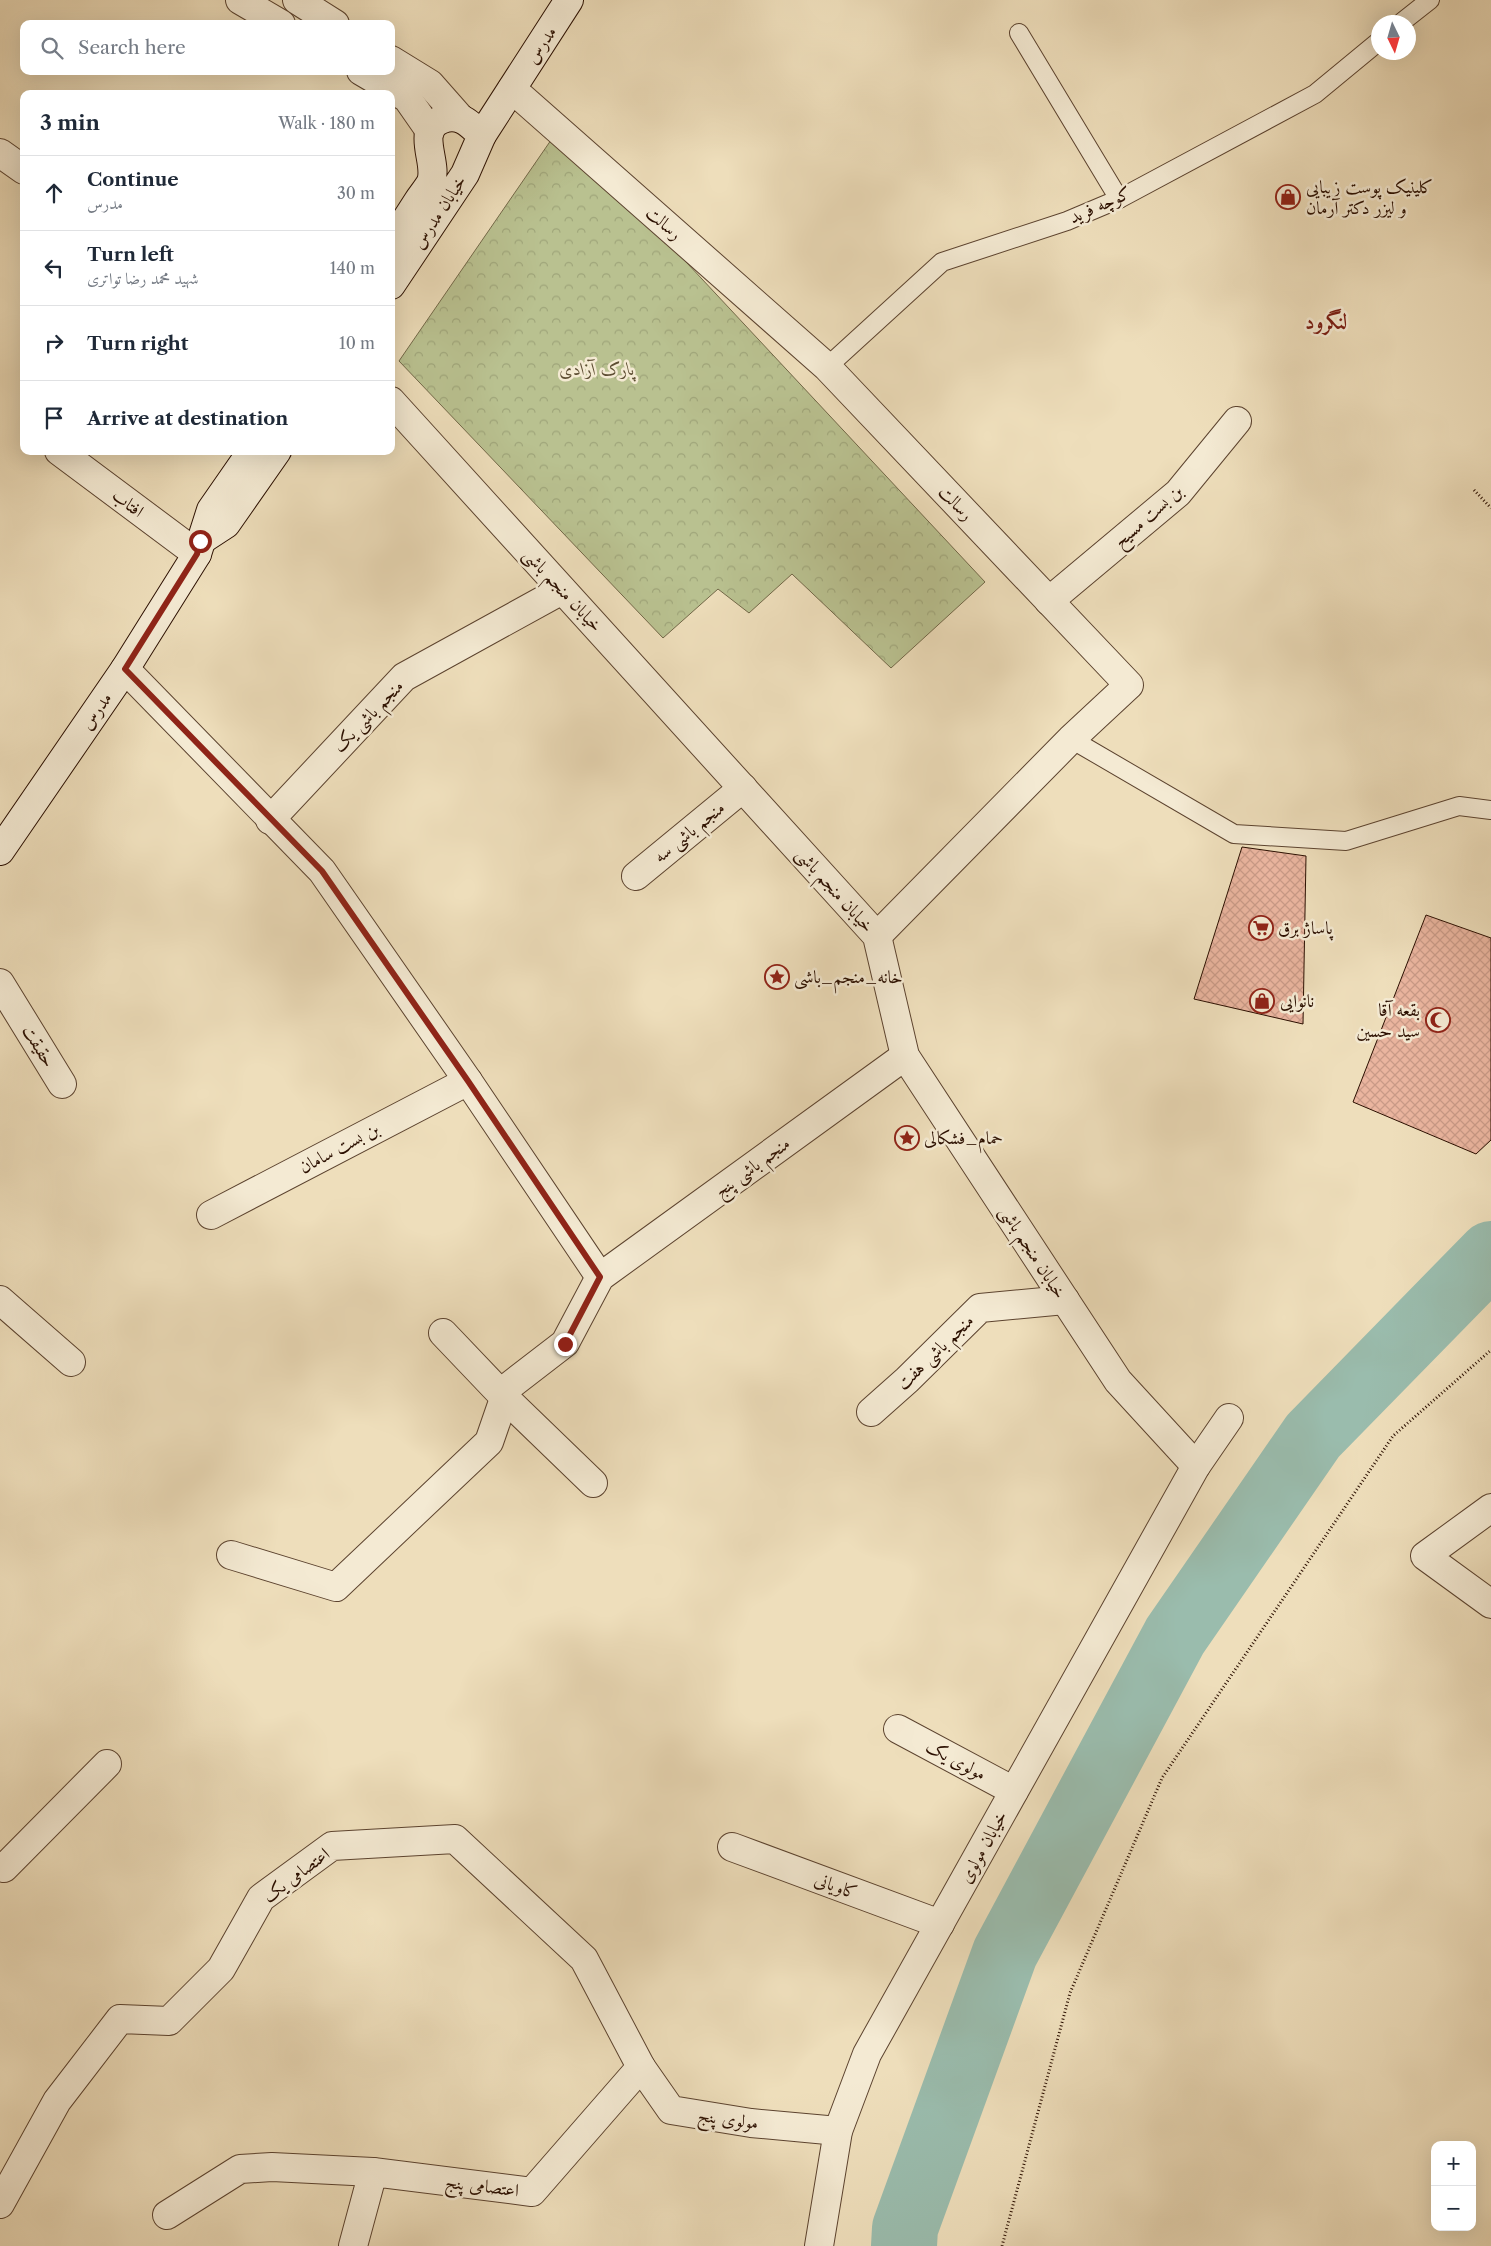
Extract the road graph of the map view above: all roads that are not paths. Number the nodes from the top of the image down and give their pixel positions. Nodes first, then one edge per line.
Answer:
1 (240, 0) edge
2 (297, 0) edge
3 (569, 0) edge
4 (1430, 0) edge
5 (1411, 15) edge
6 (274, 20) edge
7 (329, 20) edge
8 (1019, 33) dead end
9 (1371, 48) edge
10 (395, 62) edge
11 (368, 75) edge
12 (512, 89) junction
13 (393, 90) edge
14 (395, 91) edge
15 (460, 118) junction
16 (430, 131) junction
17 (482, 135) junction
18 (0, 153) edge
19 (20, 167) edge
20 (1119, 198) junction
21 (395, 237) edge
22 (395, 280) edge
23 (827, 368) junction
24 (395, 405) edge
25 (1237, 421) dead end
26 (65, 455) edge
27 (249, 455) edge
28 (274, 455) edge
29 (198, 548) junction
30 (562, 590) junction
31 (1049, 601) junction
32 (125, 669) junction
33 (1071, 739) junction
34 (743, 788) junction
35 (1491, 810) edge
36 (270, 820) junction
37 (0, 851) edge
38 (636, 876) dead end
39 (877, 936) junction
40 (0, 982) edge
41 (905, 1056) junction
42 (468, 1081) junction
43 (62, 1084) dead end
44 (211, 1215) dead end
45 (600, 1277) junction
46 (0, 1300) edge
47 (1065, 1300) junction
48 (443, 1333) dead end
49 (71, 1362) dead end
50 (504, 1397) junction
51 (870, 1412) dead end
52 (1229, 1418) dead end
53 (1196, 1466) junction
54 (593, 1483) dead end
55 (1491, 1508) edge
56 (231, 1555) dead end
57 (1491, 1604) edge
58 (898, 1729) dead end
59 (107, 1764) dead end
60 (1014, 1791) junction
61 (732, 1848) dead end
62 (1, 1872) edge
63 (940, 1924) junction
64 (642, 2067) junction
65 (838, 2130) junction
66 (373, 2172) junction
67 (0, 2204) edge
68 (167, 2215) dead end
69 (353, 2246) edge
70 (819, 2246) edge

1 - 6 street
2 - 7 street
3 - 12 street, مدرس
4 - 5 lane
8 - 20 lane
9 - 20 lane, کوچه فرید
10 - 15 street
11 - 13 street
12 - 17 street, خیابان مدرس
12 - 23 street, رسالت
14 - 16 street
15 - 16 street
15 - 17 street
16 - 21 street, خیابان مدرس
17 - 22 street, خیابان مدرس
18 - 19 street
20 - 23 lane, کوچه فرید
23 - 31 street, رسالت
24 - 30 street, خیابان منجم باشی
25 - 31 street, بن بست مسیح
26 - 29 street, افتاب
27 - 29 street
28 - 29 street
29 - 32 street, مدرس
30 - 34 street, خیابان منجم باشی
30 - 36 street, منجم باشی یک
31 - 33 street, رسالت
32 - 36 street
32 - 37 street, مدرس
33 - 35 lane
33 - 39 street, رسالت
34 - 38 street, منجم باشی سه
34 - 39 street, خیابان منجم باشی
36 - 42 street
39 - 41 street, خیابان منجم باشی
40 - 43 street, حقیقت
41 - 45 street, منجم باشی پنج
41 - 47 street, خیابان منجم باشی
42 - 44 street, بن بست سامان
42 - 45 street
45 - 50 street
46 - 49 street
47 - 51 street, منجم باشی هفت
47 - 53 street, خیابان منجم باشی
48 - 50 street
50 - 54 street
50 - 56 street
52 - 53 street, خیابان مولوی
53 - 60 street, خیابان مولوی
55 - 57 street
58 - 60 street, مولوی یک
59 - 62 street
60 - 63 street, خیابان مولوی
61 - 63 street, کاویانی
63 - 65 street, خیابان مولوی
64 - 65 street, مولوی پنج
64 - 66 street, اعتصامی پنج
64 - 67 street, اعتصامی یک
65 - 70 street, خیابان مولوی
66 - 68 street
66 - 69 street

